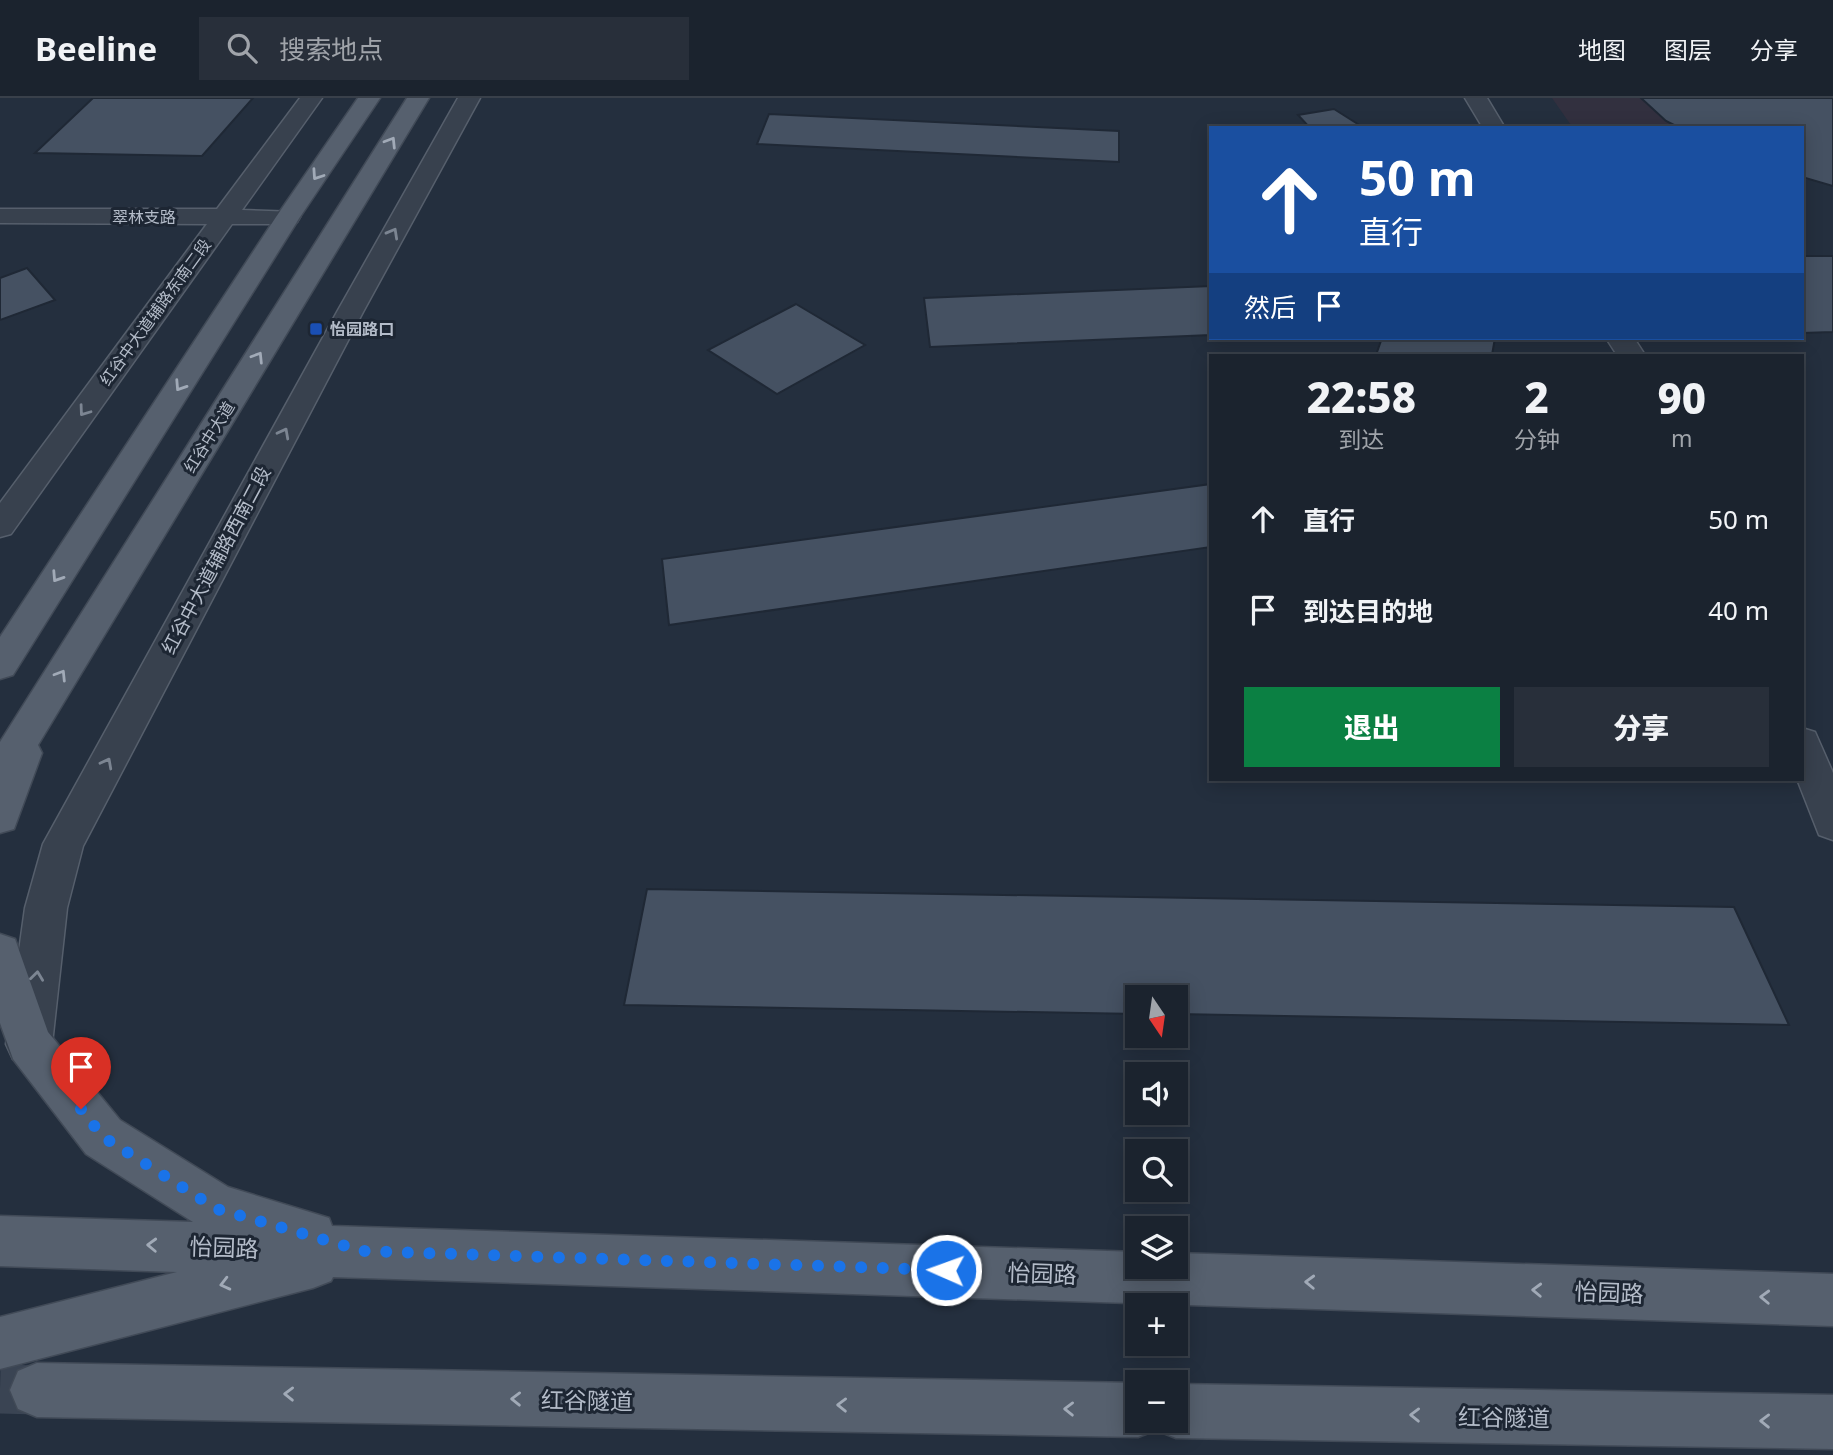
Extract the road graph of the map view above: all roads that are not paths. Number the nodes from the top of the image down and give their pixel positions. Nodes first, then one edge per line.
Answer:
1 (311, 98) edge
2 (369, 98) edge
3 (418, 98) edge
4 (469, 98) edge
5 (1476, 98) edge
6 (1493, 126) edge
7 (0, 216) edge
8 (222, 217) junction
9 (288, 217) junction
10 (0, 526) edge
11 (0, 666) edge
12 (35, 718) junction
13 (1804, 748) edge
14 (0, 775) edge
15 (0, 817) edge
16 (1833, 823) edge
17 (0, 953) edge
18 (29, 1044) junction
19 (0, 1241) edge
20 (363, 1251) junction
21 (1833, 1300) edge
22 (0, 1343) edge
23 (37, 1390) tunnel mouth
24 (1125, 1410) edge
25 (1188, 1411) edge
26 (1833, 1422) edge

1 - 8 street, 红谷中大道辅路东南二段
2 -> 9 main road
12 -> 3 main road, 红谷中大道
18 -> 4 street, 红谷中大道辅路西南二段
5 - 6 street
7 - 8 street, 翠林支路
8 - 9 street, 翠林支路
8 -> 10 street, 红谷中大道辅路东南二段
9 -> 11 main road
12 - 14 main road, 红谷中大道
12 - 15 main road
13 - 16 street
17 - 18 main road
18 - 20 main road
20 -> 19 main road, 怡园路
21 -> 20 main road, 怡园路
20 -> 22 main road
24 -> 23 main road, 红谷隧道
26 -> 25 main road, 红谷隧道

